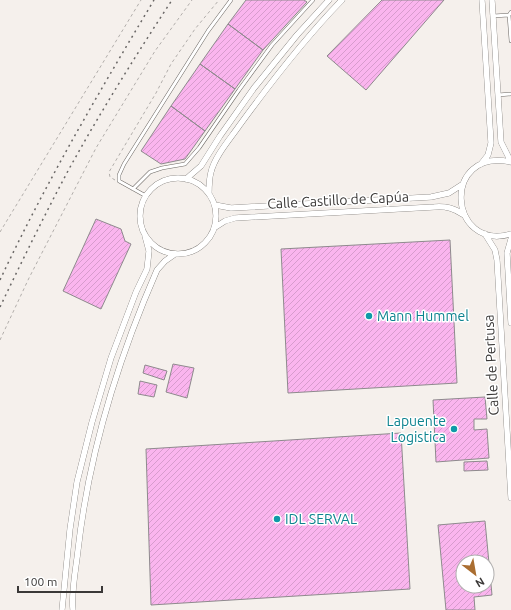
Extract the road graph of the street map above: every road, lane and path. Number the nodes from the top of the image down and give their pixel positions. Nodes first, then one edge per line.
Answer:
1 (141, 0) edge
2 (192, 0) edge
3 (219, 0) edge
4 (231, 0) edge
5 (313, 0) edge
6 (329, 0) edge
7 (342, 0) edge
8 (482, 0) edge
9 (492, 0) edge
10 (510, 13) edge
11 (493, 16) junction
12 (511, 41) edge
13 (511, 94) edge
14 (498, 95) junction
15 (511, 162) edge
16 (481, 164) junction
17 (186, 179) junction
18 (119, 182) junction
19 (463, 184) junction
20 (133, 189) junction
21 (209, 194) junction
22 (146, 196) junction
23 (215, 205) junction
24 (464, 214) junction
25 (214, 228) junction
26 (0, 232) edge
27 (485, 234) junction
28 (511, 234) edge
29 (145, 236) junction
30 (511, 239) edge
31 (175, 254) junction
32 (511, 323) edge
33 (0, 340) edge
34 (511, 498) edge
35 (62, 610) edge
36 (73, 610) edge

1 - 26 path
2 - 33 path
3 - 18 path
4 - 18 lane
5 - 20 lane
6 - 17 street
7 - 21 street
8 - 16 street
9 - 11 street
10 - 11 lane
10 - 12 lane
11 - 14 street
13 - 14 lane
14 - 15 street
15 - 16 street
16 - 19 street
17 - 21 street
17 - 22 street
18 - 20 lane
19 - 23 street, Calle Castillo de Capúa
19 - 24 street
20 - 22 lane
21 - 23 street
22 - 29 street
23 - 25 street
24 - 25 street, Calle Castillo de Capúa
24 - 27 street
25 - 31 street
27 - 28 street
27 - 34 street, Calle de Pertusa
29 - 31 street
29 - 35 street
30 - 32 street, Calle de Pertusa
31 - 36 street

